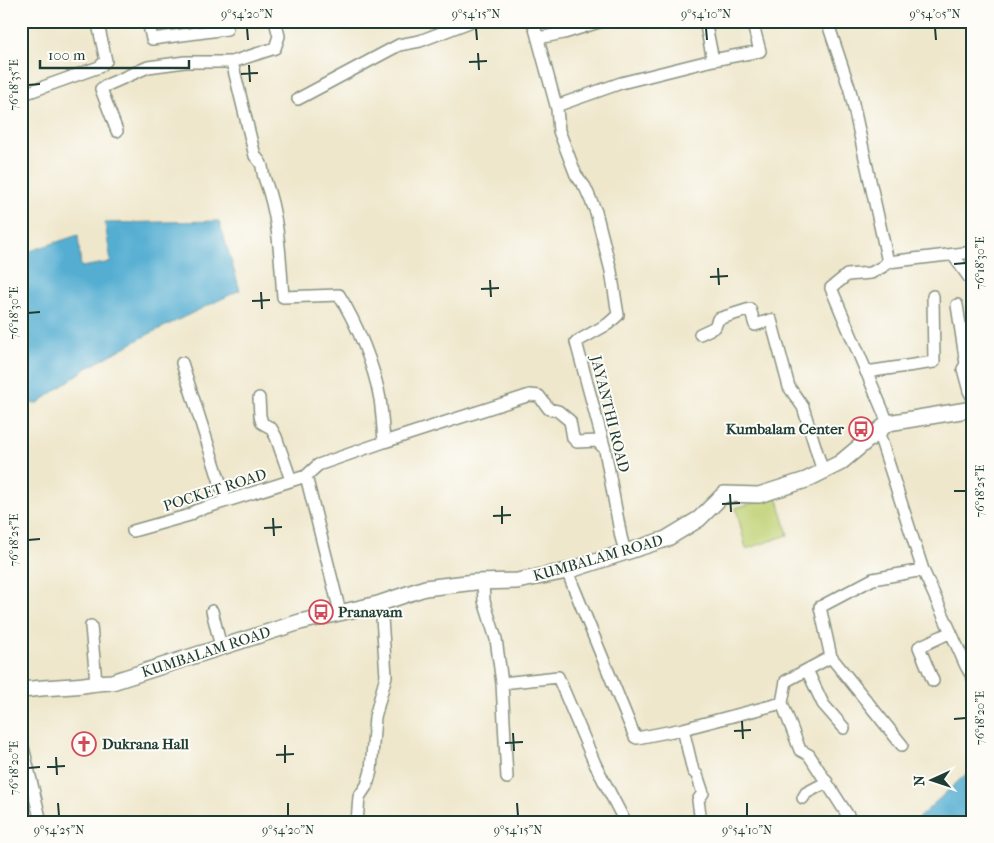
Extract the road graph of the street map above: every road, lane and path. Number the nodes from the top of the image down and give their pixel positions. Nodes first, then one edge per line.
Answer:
1 (110, 21) edge
2 (148, 21) edge
3 (275, 21) edge
4 (472, 21) edge
5 (531, 21) edge
6 (602, 21) edge
7 (705, 21) edge
8 (752, 21) edge
9 (827, 21) edge
10 (227, 28) dead end
11 (538, 38) junction
12 (713, 60) junction
13 (232, 62) junction
14 (21, 95) edge
15 (298, 98) dead end
16 (556, 106) junction
17 (118, 131) dead end
18 (973, 252) edge
19 (953, 255) junction
20 (888, 262) junction
21 (973, 283) edge
22 (933, 296) dead end
23 (957, 305) dead end
24 (700, 334) dead end
25 (182, 363) dead end
26 (970, 363) edge
27 (866, 372) junction
28 (259, 398) dead end
29 (973, 398) edge
30 (973, 409) edge
31 (883, 427) junction
32 (384, 442) junction
33 (605, 450) junction
34 (823, 472) junction
35 (306, 476) junction
36 (291, 480) junction
37 (226, 501) junction
38 (133, 530) dead end
39 (625, 551) junction
40 (923, 570) junction
41 (567, 571) junction
42 (484, 582) junction
43 (382, 603) junction
44 (212, 611) dead end
45 (340, 612) junction
46 (91, 626) dead end
47 (951, 632) junction
48 (221, 647) junction
49 (831, 657) junction
50 (807, 670) junction
51 (973, 678) edge
52 (933, 681) dead end
53 (96, 682) junction
54 (502, 683) junction
55 (21, 690) edge
56 (782, 703) junction
57 (844, 728) dead end
58 (683, 729) junction
59 (21, 739) edge
60 (902, 745) dead end
61 (507, 778) dead end
62 (827, 782) junction
63 (803, 798) dead end
64 (41, 822) edge
65 (357, 822) edge
66 (625, 822) edge
67 (701, 822) edge
68 (852, 822) edge

1 - 14 street
2 - 10 street
3 - 13 street
4 - 15 street
5 - 11 street, JAYANTHI ROAD
6 - 11 street
7 - 12 street
8 - 12 street
9 - 20 street
11 - 16 street, JAYANTHI ROAD
12 - 16 street
13 - 17 street
13 - 32 street
16 - 33 street, JAYANTHI ROAD
18 - 19 street
19 - 20 street
19 - 21 street
20 - 27 street
22 - 27 street
23 - 26 street
24 - 34 street
25 - 37 street
26 - 29 street
27 - 31 street
28 - 36 street, POCKET ROAD
30 - 31 main road
31 - 34 main road, KUMBALAM ROAD
31 - 40 street
32 - 33 street, POCKET ROAD
32 - 35 street, POCKET ROAD
33 - 39 street, JAYANTHI ROAD
34 - 39 main road, KUMBALAM ROAD
35 - 36 street, POCKET ROAD
35 - 45 street
36 - 37 street, POCKET ROAD
37 - 38 street, POCKET ROAD
39 - 41 main road, KUMBALAM ROAD
40 - 47 street
40 - 49 street
41 - 42 main road, KUMBALAM ROAD
41 - 58 street
42 - 43 main road, KUMBALAM ROAD
42 - 54 street
43 - 45 main road, KUMBALAM ROAD
43 - 65 street
44 - 48 street
45 - 48 main road, KUMBALAM ROAD
46 - 53 street
47 - 51 street
47 - 52 street
48 - 53 main road, KUMBALAM ROAD
49 - 50 street
49 - 60 street
50 - 56 street
50 - 57 street
53 - 55 main road, KUMBALAM ROAD
54 - 61 street
54 - 66 street
56 - 58 street
56 - 62 street
58 - 67 street
59 - 64 street
62 - 63 street
62 - 68 street

